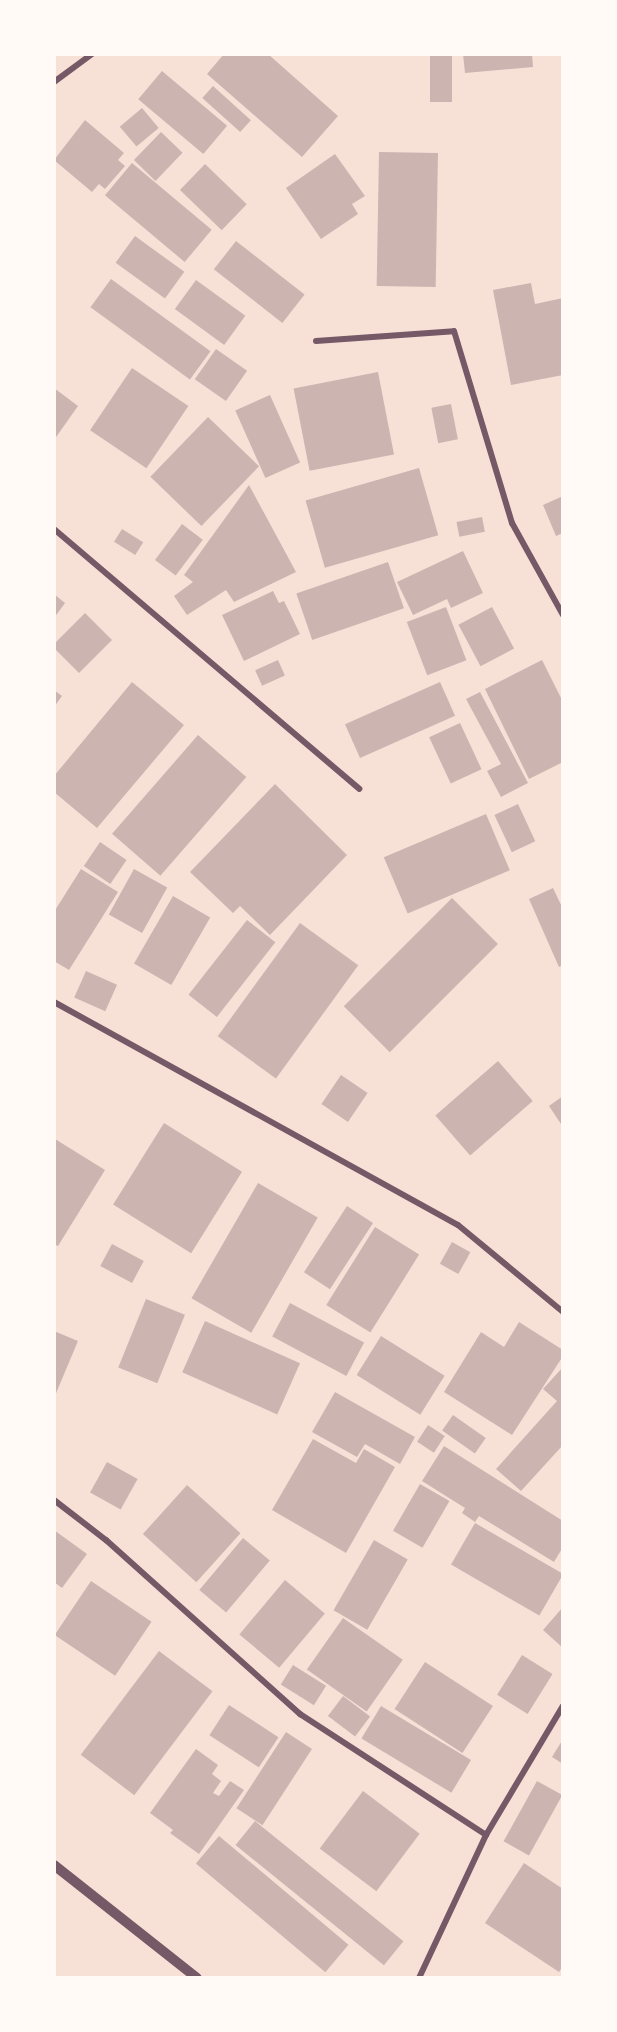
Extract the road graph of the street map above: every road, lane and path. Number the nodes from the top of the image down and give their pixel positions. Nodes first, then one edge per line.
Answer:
1 (93, 54) edge
2 (54, 82) edge
3 (316, 341) dead end
4 (54, 529) edge
5 (563, 615) edge
6 (358, 789) dead end
7 (54, 1002) edge
8 (563, 1312) edge
9 (54, 1500) edge
10 (563, 1706) edge
11 (486, 1835) junction
12 (54, 1865) edge
13 (197, 1978) edge
14 (419, 1978) edge

1 - 2 street
3 - 5 street
4 - 6 street
7 - 8 street
9 - 11 street
10 - 11 street
11 - 14 street
12 - 13 street

